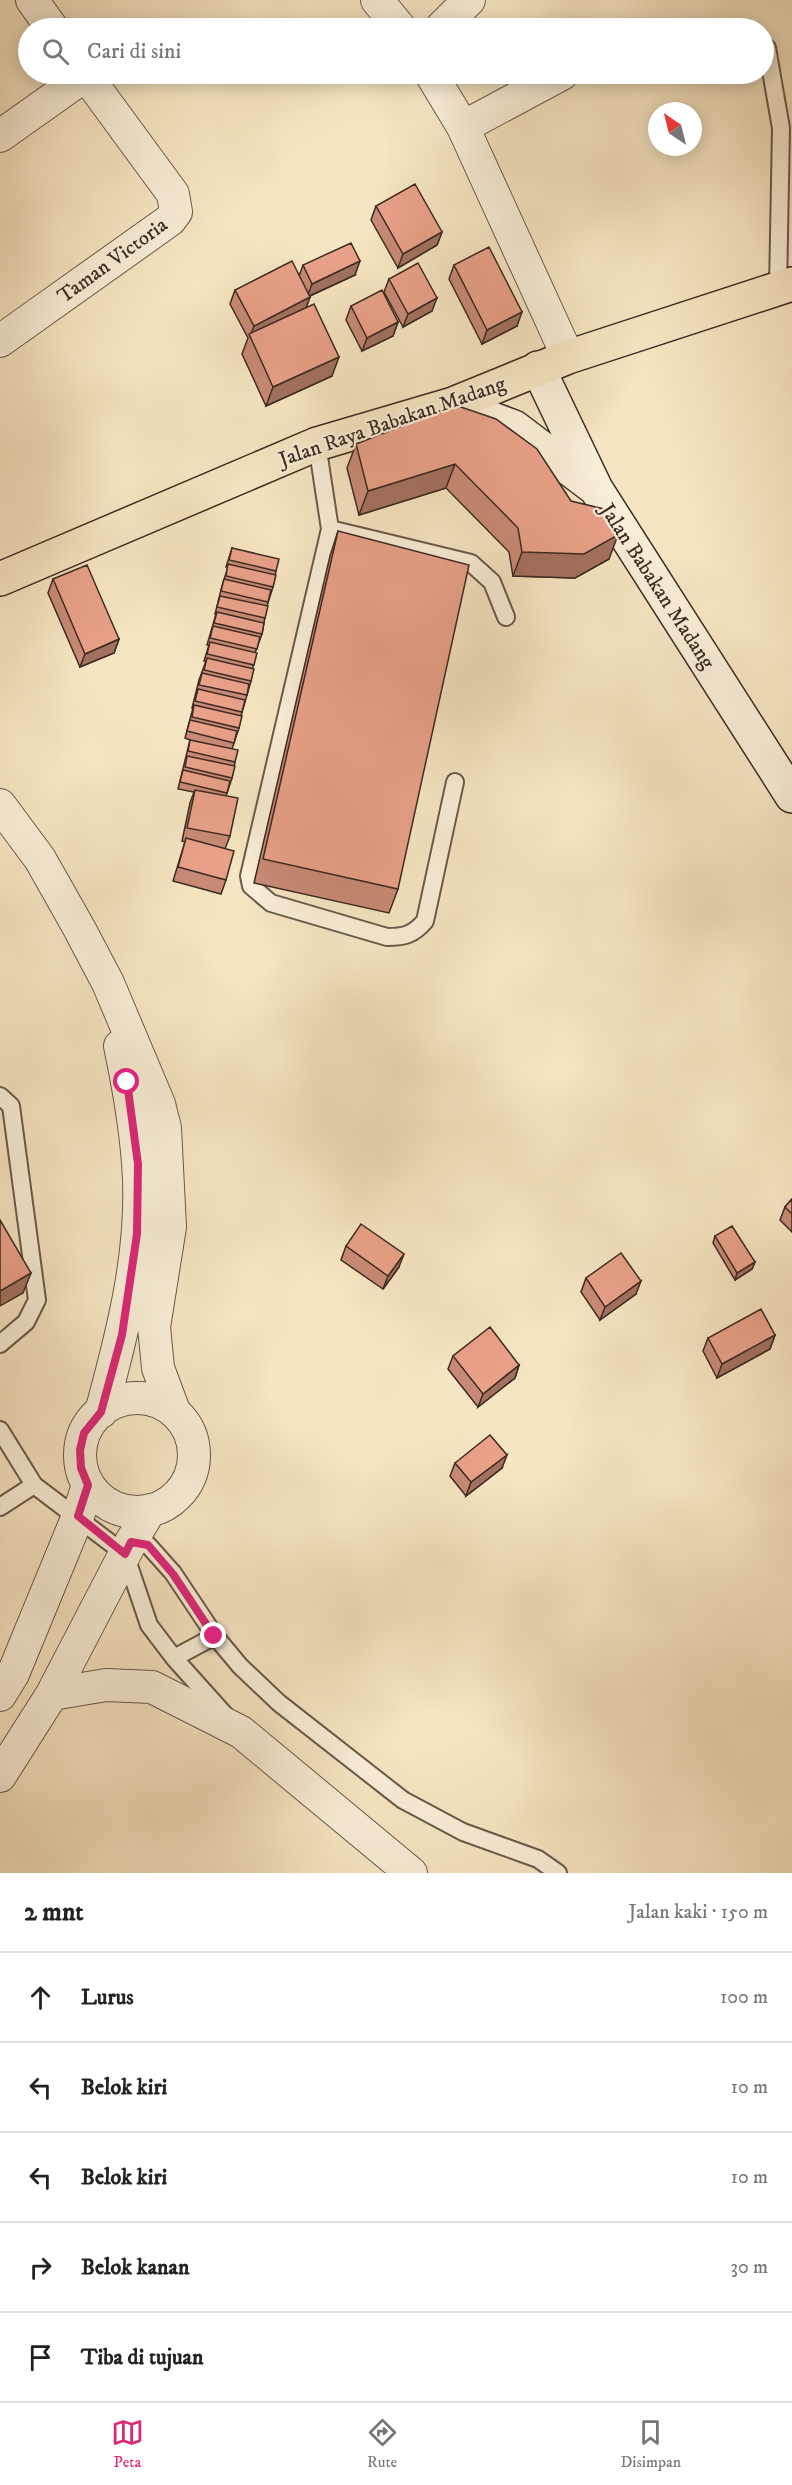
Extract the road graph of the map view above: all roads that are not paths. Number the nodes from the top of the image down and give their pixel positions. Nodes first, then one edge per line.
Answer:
1 (32, 0) edge
2 (377, 0) edge
3 (469, 0) edge
4 (45, 18) edge
5 (392, 18) edge
6 (451, 18) edge
7 (72, 84) edge
8 (93, 84) edge
9 (437, 84) edge
10 (543, 84) edge
11 (773, 84) edge
12 (463, 127) junction
13 (0, 136) edge
14 (785, 286) edge
15 (0, 341) edge
16 (568, 357) junction
17 (538, 368) junction
18 (453, 404) junction
19 (316, 444) junction
20 (596, 489) junction
21 (330, 529) junction
22 (0, 579) edge
23 (506, 617) dead end
24 (454, 783) dead end
25 (792, 796) edge
26 (0, 805) edge
27 (108, 983) junction
28 (0, 1096) edge
29 (0, 1344) edge
30 (101, 1412) junction
31 (174, 1412) junction
32 (0, 1430) edge
33 (33, 1485) junction
34 (88, 1485) junction
35 (0, 1507) edge
36 (150, 1510) junction
37 (78, 1516) junction
38 (128, 1548) junction
39 (214, 1636) junction
40 (174, 1659) junction
41 (52, 1694) junction
42 (0, 1695) edge
43 (241, 1732) junction
44 (0, 1776) edge
45 (411, 1873) edge
46 (558, 1873) edge

1 - 4 street
2 - 5 street
3 - 6 street
7 - 13 street, Taman Victoria
8 - 15 street, Taman Victoria
9 - 12 street
10 - 12 street
11 - 14 lane
12 - 16 street
14 - 16 main road, Jalan Raya Babakan Madang
16 - 17 main road, Jalan Raya Babakan Madang
17 - 18 main road, Jalan Raya Babakan Madang
17 - 20 main road, Jalan Babakan Madang
18 - 19 main road, Jalan Raya Babakan Madang
18 - 20 main road
19 - 21 lane
19 - 22 main road, Jalan Raya Babakan Madang
20 - 25 main road, Jalan Babakan Madang
21 - 23 lane
21 - 24 lane
26 - 27 street
27 - 30 street
27 - 31 street
28 - 29 lane
30 - 31 street
30 - 34 street
31 - 36 street
32 - 33 lane
33 - 35 lane
33 - 37 lane
34 - 36 street
34 - 37 street
36 - 38 street
37 - 38 lane
37 - 42 street
38 - 39 lane
38 - 40 lane
38 - 41 street
39 - 40 lane
39 - 46 lane
40 - 43 lane
41 - 43 street
41 - 44 street
43 - 45 street

